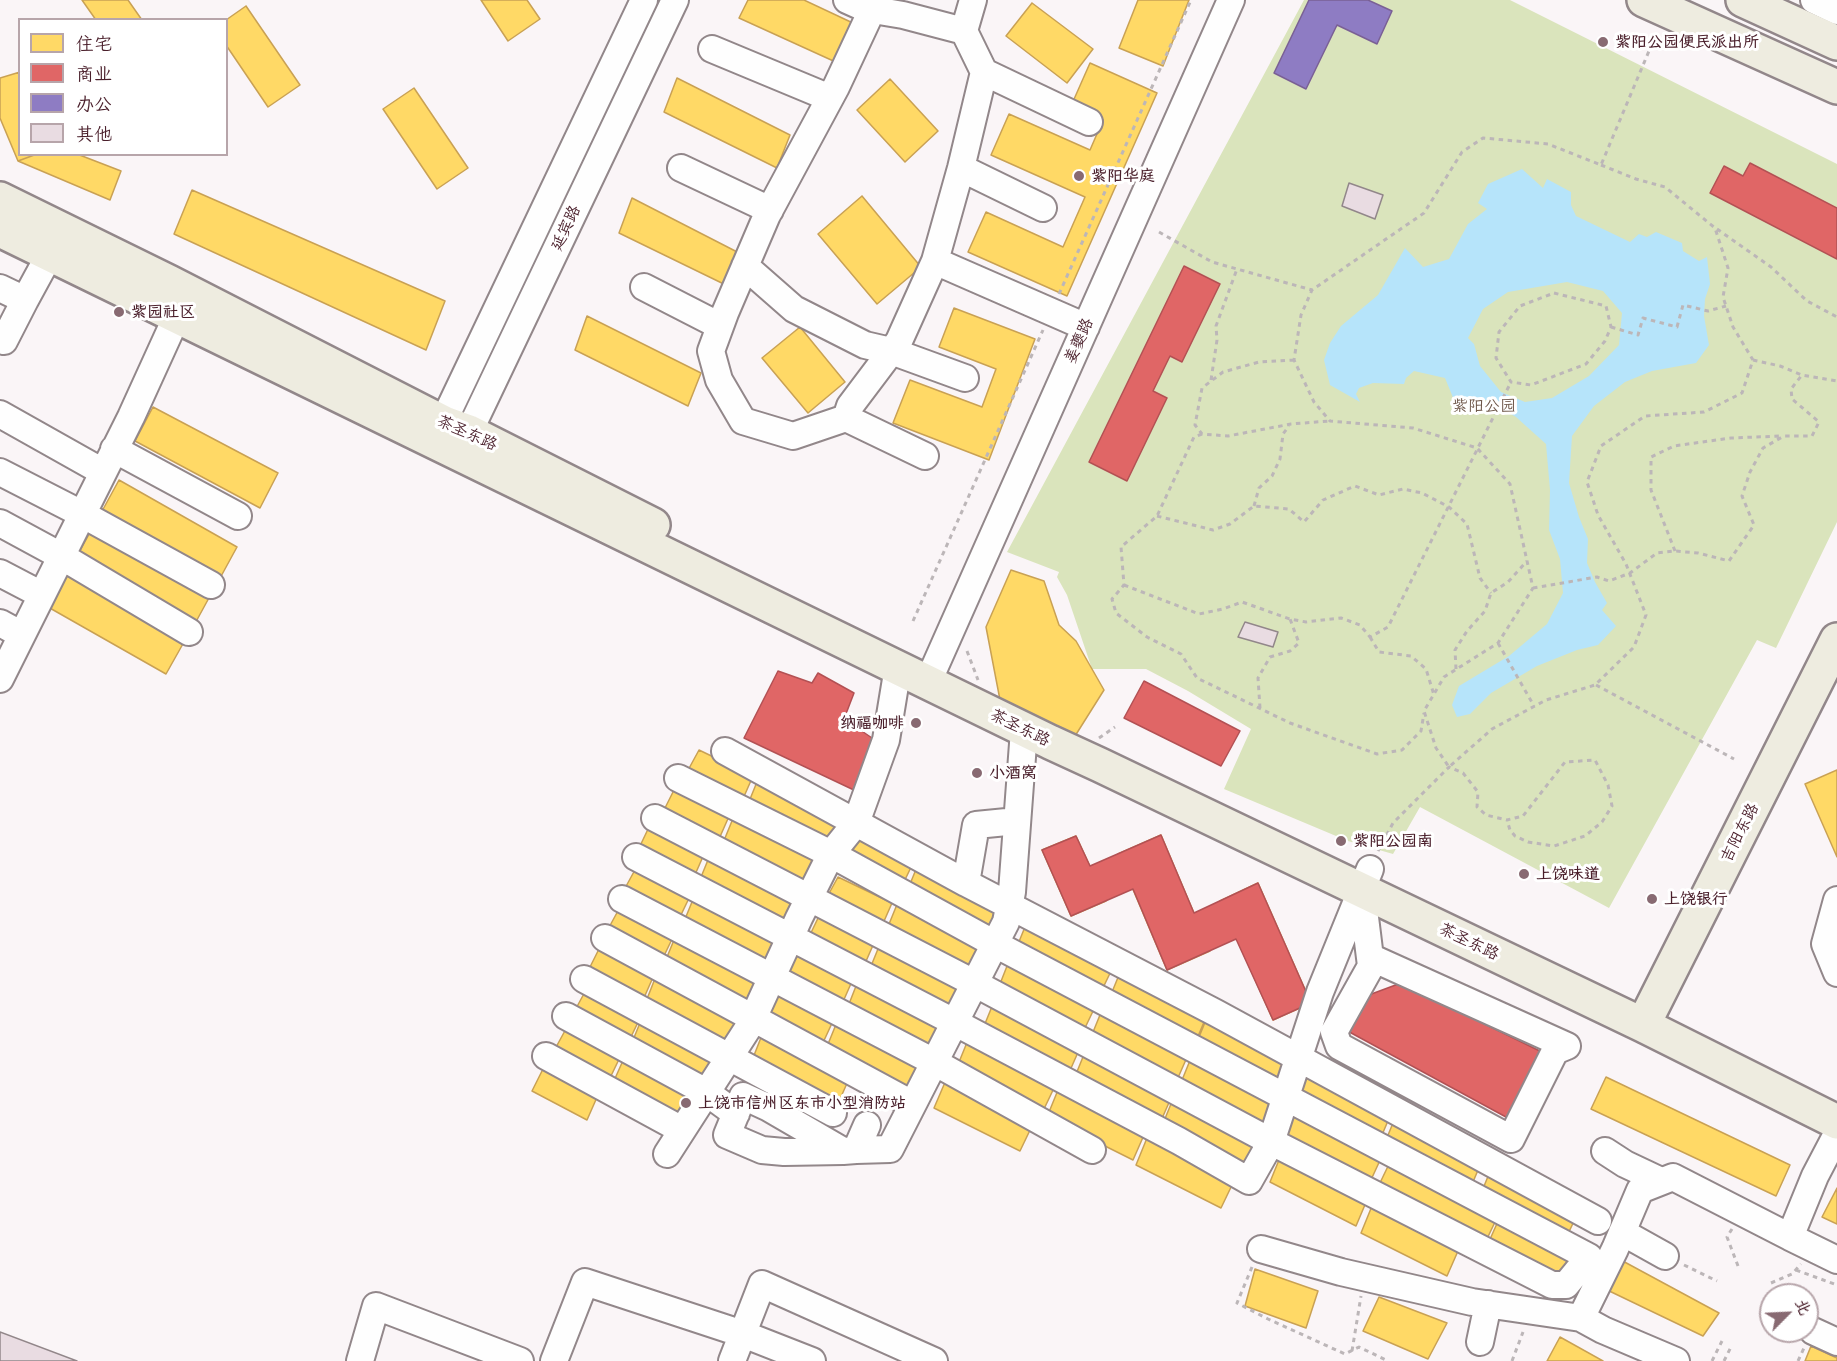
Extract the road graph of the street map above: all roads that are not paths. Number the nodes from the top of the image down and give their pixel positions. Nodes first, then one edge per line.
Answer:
1 (644, 0) edge
2 (675, 0) edge
3 (847, 0) edge
4 (973, 0) edge
5 (1231, 0) edge
6 (1743, 0) edge
7 (1814, 0) edge
8 (1655, 5) edge
9 (872, 10) junction
10 (1837, 11) edge
11 (964, 31) junction
12 (1837, 43) edge
13 (712, 49) dead end
14 (984, 72) junction
15 (1837, 87) edge
16 (830, 98) junction
17 (1089, 122) dead end
18 (681, 168) dead end
19 (961, 168) junction
20 (0, 199) edge
21 (1043, 208) dead end
22 (770, 210) junction
23 (0, 230) edge
24 (50, 254) junction
25 (935, 261) junction
26 (745, 266) junction
27 (644, 287) dead end
28 (0, 288) edge
29 (25, 300) junction
30 (177, 316) junction
31 (720, 326) junction
32 (1086, 327) junction
33 (0, 338) edge
34 (891, 351) junction
35 (965, 378) dead end
36 (0, 414) edge
37 (846, 418) junction
38 (452, 438) junction
39 (114, 449) junction
40 (925, 456) dead end
41 (0, 472) edge
42 (103, 472) junction
43 (82, 514) junction
44 (238, 516) dead end
45 (0, 523) edge
46 (61, 556) junction
47 (0, 573) edge
48 (211, 585) dead end
49 (42, 595) junction
50 (11, 629) edge
51 (189, 632) dead end
52 (1837, 640) edge
53 (898, 667) junction
54 (931, 673) junction
55 (0, 678) edge
56 (1024, 730) junction
57 (725, 751) dead end
58 (678, 778) dead end
59 (655, 818) dead end
60 (1017, 821) junction
61 (856, 823) junction
62 (831, 854) junction
63 (636, 857) dead end
64 (1366, 880) junction
65 (966, 883) junction
66 (809, 897) junction
67 (622, 899) dead end
68 (1837, 900) edge
69 (1010, 906) junction
70 (790, 937) junction
71 (605, 938) dead end
72 (995, 944) junction
73 (1370, 957) junction
74 (1837, 973) edge
75 (772, 976) junction
76 (584, 979) dead end
77 (974, 983) junction
78 (566, 1016) dead end
79 (753, 1017) junction
80 (1648, 1017) junction
81 (954, 1022) junction
82 (1572, 1037) junction
83 (546, 1056) dead end
84 (729, 1056) junction
85 (1298, 1058) junction
86 (933, 1062) junction
87 (706, 1092) junction
88 (1285, 1098) junction
89 (1837, 1102) edge
90 (912, 1104) junction
91 (833, 1113) dead end
92 (736, 1114) junction
93 (1837, 1122) edge
94 (867, 1125) dead end
95 (682, 1130) junction
96 (1837, 1134) edge
97 (1271, 1142) junction
98 (849, 1150) junction
99 (1092, 1150) dead end
100 (1605, 1151) dead end
101 (667, 1154) dead end
102 (1509, 1173) junction
103 (1662, 1181) junction
104 (1599, 1221) dead end
105 (1622, 1232) junction
106 (1790, 1237) junction
107 (1261, 1250) road end
108 (1665, 1256) road end
109 (1837, 1260) edge
110 (1488, 1304) junction
111 (1581, 1318) junction
112 (743, 1334) junction
113 (1819, 1334) edge
114 (1480, 1342) dead end
115 (1837, 1342) edge
116 (360, 1361) edge
117 (520, 1361) edge
118 (554, 1361) edge
119 (732, 1361) edge
120 (812, 1361) edge
121 (934, 1361) edge
122 (1676, 1361) edge

1 - 38 street, 延宾路
2 - 38 street, 延宾路
3 - 9 street
4 - 11 street
5 - 32 street, 姜夔路
6 - 12 main road
7 - 10 street
8 - 15 main road
9 - 11 street
9 - 16 street
11 - 14 street
13 - 16 street
14 - 17 street
14 - 19 street
16 - 22 street
18 - 22 street
19 - 21 street
19 - 25 street
20 - 38 main road, 茶圣东路
22 - 26 street
23 - 24 main road, 茶圣东路
24 - 29 street
24 - 30 main road, 茶圣东路
25 - 32 street
25 - 34 street
26 - 31 street
26 - 34 street
27 - 31 street
28 - 29 street
29 - 33 street
30 - 38 main road, 茶圣东路
30 - 39 street
31 - 37 street
32 - 54 street, 姜夔路
34 - 35 street
34 - 37 street
36 - 42 street
37 - 40 street
38 - 53 main road, 茶圣东路
38 - 54 main road, 茶圣东路
39 - 42 street
39 - 44 street
41 - 43 street
42 - 43 street
43 - 46 street
43 - 48 street
45 - 46 street
46 - 49 street
46 - 51 street
47 - 49 street
49 - 50 street
50 - 55 street
52 - 80 main road, 吉阳东路
53 - 54 main road, 茶圣东路
53 - 61 street
54 - 56 main road, 茶圣东路
56 - 60 street
56 - 64 main road, 茶圣东路
57 - 61 street
58 - 62 street
59 - 66 street
60 - 65 street
60 - 69 street
61 - 62 street
61 - 65 street
62 - 66 street
62 - 72 street
63 - 70 street
64 - 73 street
64 - 80 main road, 茶圣东路
64 - 85 street
65 - 69 street
66 - 70 street
66 - 77 street
67 - 75 street
68 - 74 street
69 - 72 street
69 - 85 street
70 - 75 street
70 - 81 street
71 - 79 street
72 - 77 street
72 - 88 street
73 - 82 street
73 - 82 street
75 - 79 street
75 - 86 street
76 - 84 street
77 - 81 street
77 - 97 street
78 - 87 street
79 - 84 street
79 - 90 street
80 - 89 main road, 茶圣东路
80 - 93 main road, 茶圣东路
81 - 86 street
81 - 97 street
82 - 102 street
83 - 95 street
84 - 87 street
84 - 91 street
85 - 88 street
85 - 102 street
86 - 90 street
86 - 99 street
87 - 92 street
87 - 95 street
88 - 97 street
88 - 97 street
90 - 98 street
92 - 98 street
92 - 98 street
94 - 98 street
95 - 101 street
96 - 106 street
100 - 103 street
102 - 104 street
103 - 105 street
103 - 106 street
105 - 108 street
105 - 111 street
106 - 109 street
107 - 110 street
110 - 111 street
110 - 114 street
111 - 122 street
112 - 118 street
112 - 119 street
112 - 120 street
112 - 121 street
113 - 115 street
116 - 117 street

